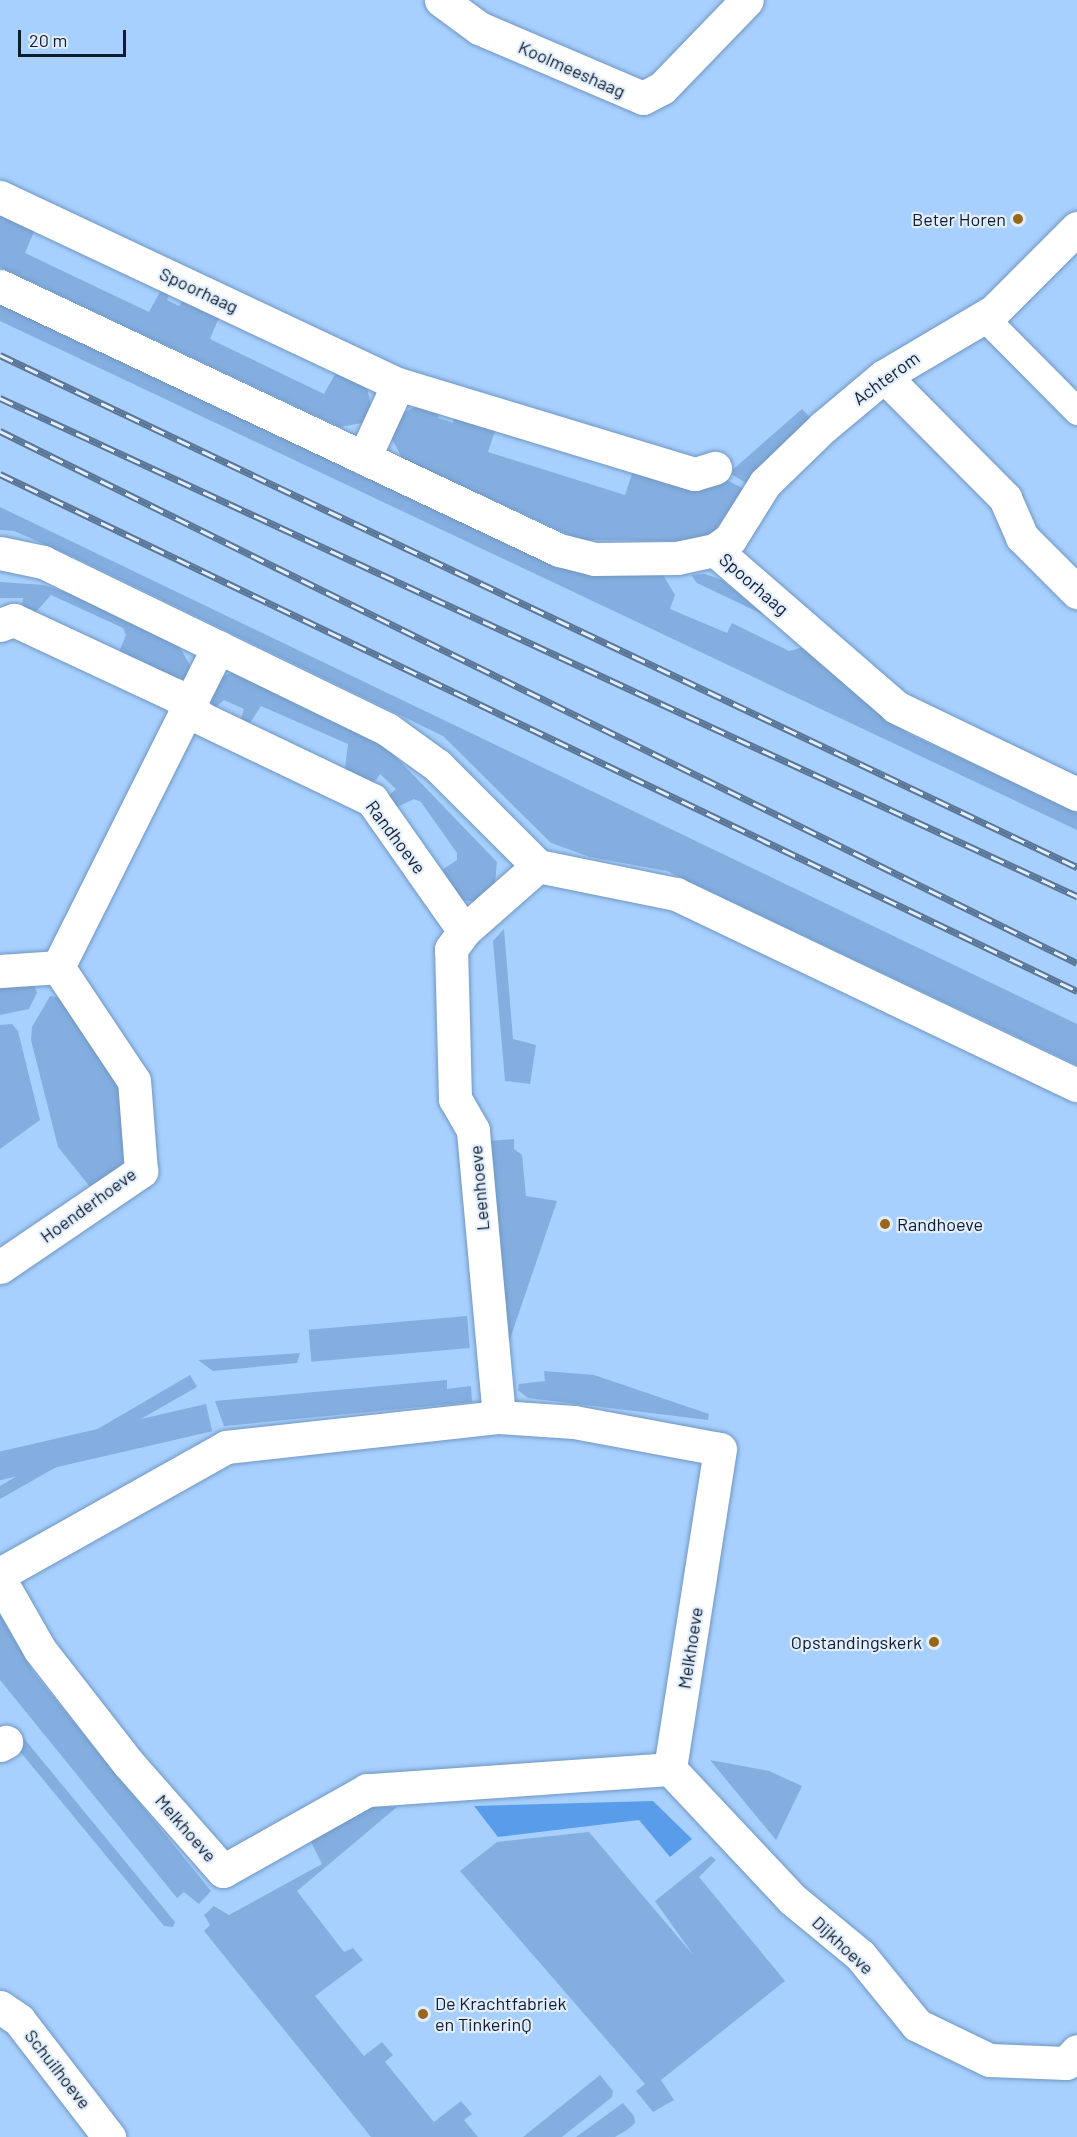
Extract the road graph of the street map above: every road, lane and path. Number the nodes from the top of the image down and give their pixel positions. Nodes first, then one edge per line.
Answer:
1 (441, 0) edge
2 (747, 0) edge
3 (0, 197) edge
4 (1077, 228) edge
5 (0, 286) edge
6 (985, 318) junction
7 (885, 376) junction
8 (398, 384) junction
9 (1077, 411) edge
10 (364, 458) junction
11 (715, 468) dead end
12 (715, 550) junction
13 (0, 553) edge
14 (1067, 582) edge
15 (0, 625) edge
16 (218, 647) junction
17 (188, 706) junction
18 (1077, 794) edge
19 (538, 866) junction
20 (464, 931) junction
21 (58, 967) junction
22 (0, 971) edge
23 (1077, 1086) edge
24 (0, 1267) edge
25 (500, 1418) junction
26 (0, 1574) edge
27 (0, 1580) edge
28 (670, 1769) junction
29 (0, 2007) edge
30 (1077, 2051) edge
31 (109, 2137) edge

1 - 2 street, Koolmeeshaag
3 - 8 street, Spoorhaag
4 - 6 street, Achterom
5 - 10 street, Spoorhaag
6 - 7 street, Achterom
6 - 9 street
7 - 12 street, Achterom
7 - 14 street
8 - 10 street
8 - 11 street, Spoorhaag
10 - 12 street, Spoorhaag
12 - 18 street, Spoorhaag
13 - 16 street
15 - 17 street, Randhoeve
16 - 17 street
16 - 19 street
17 - 20 street, Randhoeve
17 - 21 street
19 - 20 street
19 - 23 street
20 - 25 street, Leenhoeve
21 - 22 street
21 - 24 street, Hoenderhoeve
25 - 26 street, Melkhoeve
25 - 28 street, Melkhoeve
27 - 28 street, Melkhoeve
28 - 30 street, Dijkhoeve
29 - 31 street, Schuilhoeve

